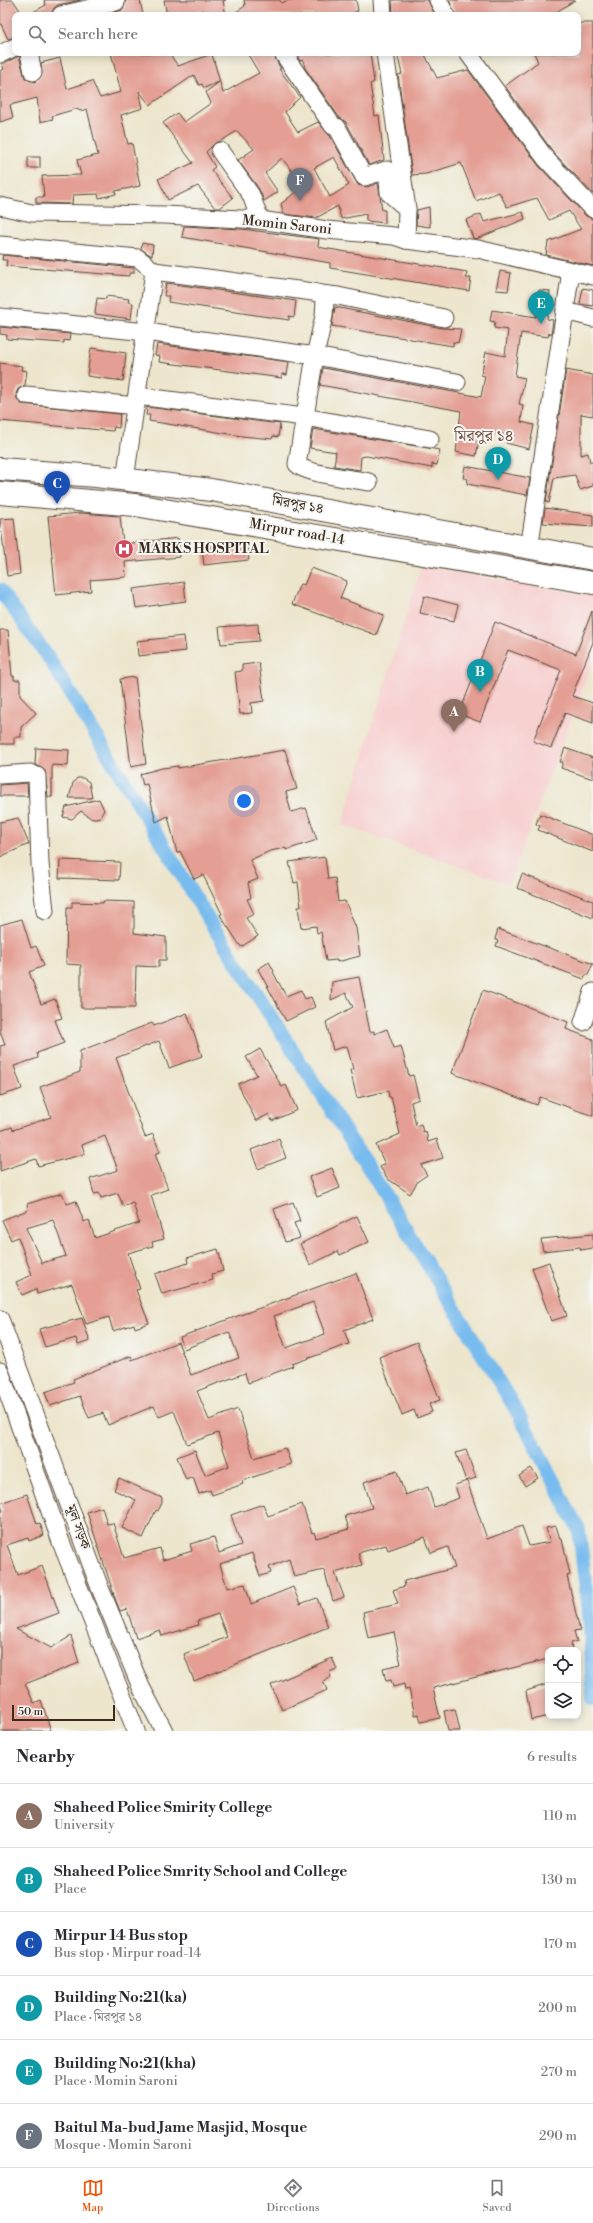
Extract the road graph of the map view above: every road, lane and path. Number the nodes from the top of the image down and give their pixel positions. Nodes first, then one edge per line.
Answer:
1 (382, 0) edge
2 (438, 0) edge
3 (116, 6) edge
4 (79, 12) edge
5 (383, 12) edge
6 (444, 12) edge
7 (12, 48) edge
8 (0, 54) edge
9 (30, 56) edge
10 (285, 56) edge
11 (385, 56) edge
12 (470, 56) edge
13 (33, 72) dead end
14 (220, 151) dead end
15 (0, 206) edge
16 (406, 209) junction
17 (593, 209) edge
18 (260, 220) junction
19 (406, 240) junction
20 (0, 245) edge
21 (154, 271) junction
22 (571, 271) junction
23 (593, 276) edge
24 (321, 294) junction
25 (565, 311) junction
26 (0, 317) edge
27 (444, 318) dead end
28 (593, 318) edge
29 (146, 332) junction
30 (315, 356) junction
31 (457, 382) dead end
32 (26, 395) dead end
33 (136, 401) junction
34 (304, 417) junction
35 (430, 439) dead end
36 (0, 470) edge
37 (126, 480) junction
38 (369, 482) dead end
39 (0, 493) edge
40 (529, 549) junction
41 (593, 559) edge
42 (593, 583) edge
43 (0, 774) edge
44 (45, 911) dead end
45 (593, 992) edge
46 (583, 1022) dead end
47 (0, 1319) edge
48 (0, 1371) edge
49 (81, 1534) junction
50 (61, 1542) junction
51 (157, 1715) junction
52 (135, 1728) edge
53 (164, 1731) edge

1 - 5 street
2 - 6 street
3 - 4 street
7 - 8 street
9 - 13 street
10 - 16 street
11 - 16 street
12 - 17 street
14 - 18 street
15 - 18 street, Momin Saroni
16 - 19 street
18 - 19 street, Momin Saroni
19 - 22 street, Momin Saroni
20 - 21 street
21 - 24 street
21 - 29 street
22 - 23 street, Momin Saroni
22 - 25 street
24 - 27 street
24 - 30 street
25 - 28 street
25 - 40 street
26 - 29 street
29 - 30 street
29 - 33 street
30 - 31 street
30 - 34 street
32 - 33 street
33 - 34 street
33 - 37 street
34 - 35 street
34 - 38 street
36 - 37 main road, মিরপুর ১৪
37 - 40 main road, মিরপুর ১৪
39 - 42 main road, Mirpur road-14
40 - 41 main road, মিরপুর ১৪
43 - 44 street
45 - 46 street
47 - 49 street, মূল সড়ক
48 - 50 street, মূল সড়ক
49 - 50 street
49 - 51 street, মূল সড়ক
50 - 52 street, মূল সড়ক
51 - 52 street
51 - 53 street, মূল সড়ক

